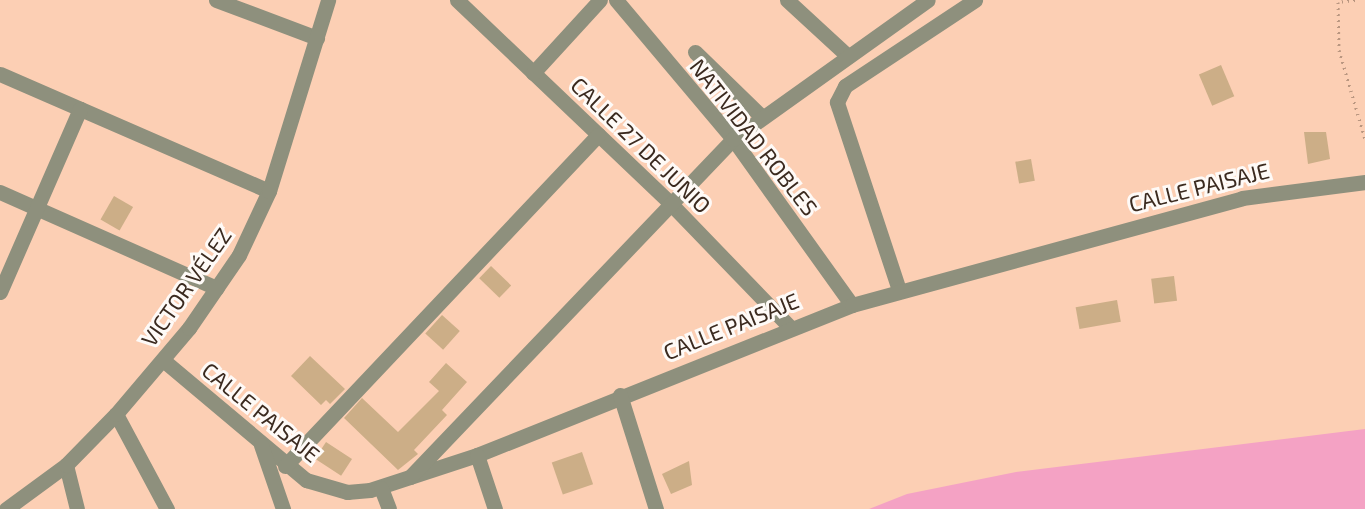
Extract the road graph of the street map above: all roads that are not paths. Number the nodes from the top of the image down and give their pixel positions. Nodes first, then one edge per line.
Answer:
1 (216, 0) edge
2 (328, 0) edge
3 (457, 0) edge
4 (600, 0) edge
5 (787, 0) edge
6 (928, 0) edge
7 (975, 0) edge
8 (624, 3) edge
9 (317, 38) junction
10 (695, 52) dead end
11 (848, 56) junction
12 (533, 73) junction
13 (0, 74) edge
14 (80, 109) junction
15 (761, 116) junction
16 (598, 135) junction
17 (733, 139) junction
18 (1365, 182) edge
19 (269, 191) junction
20 (0, 192) edge
21 (671, 204) junction
22 (36, 208) junction
23 (218, 288) junction
24 (899, 290) junction
25 (0, 292) edge
26 (852, 305) junction
27 (789, 326) junction
28 (163, 360) junction
29 (620, 395) junction
30 (116, 414) junction
31 (261, 445) junction
32 (477, 455) junction
33 (66, 465) junction
34 (285, 466) junction
35 (408, 479) junction
36 (381, 488) junction
37 (6, 509) edge
38 (77, 509) edge
39 (167, 509) edge
40 (283, 509) edge
41 (389, 509) edge
42 (495, 509) edge
43 (656, 509) edge

1 - 9 street
2 - 9 street, VICTOR VÉLEZ
3 - 12 street, CALLE 27 DE JUNIO
4 - 12 street
5 - 11 street
6 - 11 street
7 - 24 street
8 - 17 street, NATIVIDAD ROBLES
9 - 19 street, VICTOR VÉLEZ
10 - 15 street
11 - 15 street
12 - 16 street, CALLE 27 DE JUNIO
13 - 14 street
14 - 19 street
14 - 22 street
15 - 17 street
16 - 21 street, CALLE 27 DE JUNIO
16 - 34 street
17 - 21 street
17 - 26 street, NATIVIDAD ROBLES
18 - 24 street, CALLE PAISAJE
19 - 23 street, VICTOR VÉLEZ
20 - 22 street
21 - 27 street, CALLE 27 DE JUNIO
21 - 35 street
22 - 23 street
22 - 25 street
23 - 28 street, VICTOR VÉLEZ
24 - 26 street, CALLE PAISAJE
26 - 27 street, CALLE PAISAJE
27 - 29 street, CALLE PAISAJE
28 - 30 street, VICTOR VÉLEZ
28 - 31 street, CALLE PAISAJE
29 - 32 street, CALLE PAISAJE
29 - 43 street
30 - 33 street, VICTOR VÉLEZ
30 - 39 street
31 - 34 street, CALLE PAISAJE
31 - 40 street
32 - 35 street, CALLE PAISAJE
32 - 42 street
33 - 37 street, VICTOR VÉLEZ
33 - 38 street
34 - 36 street, CALLE PAISAJE
35 - 36 street, CALLE PAISAJE
36 - 41 street

